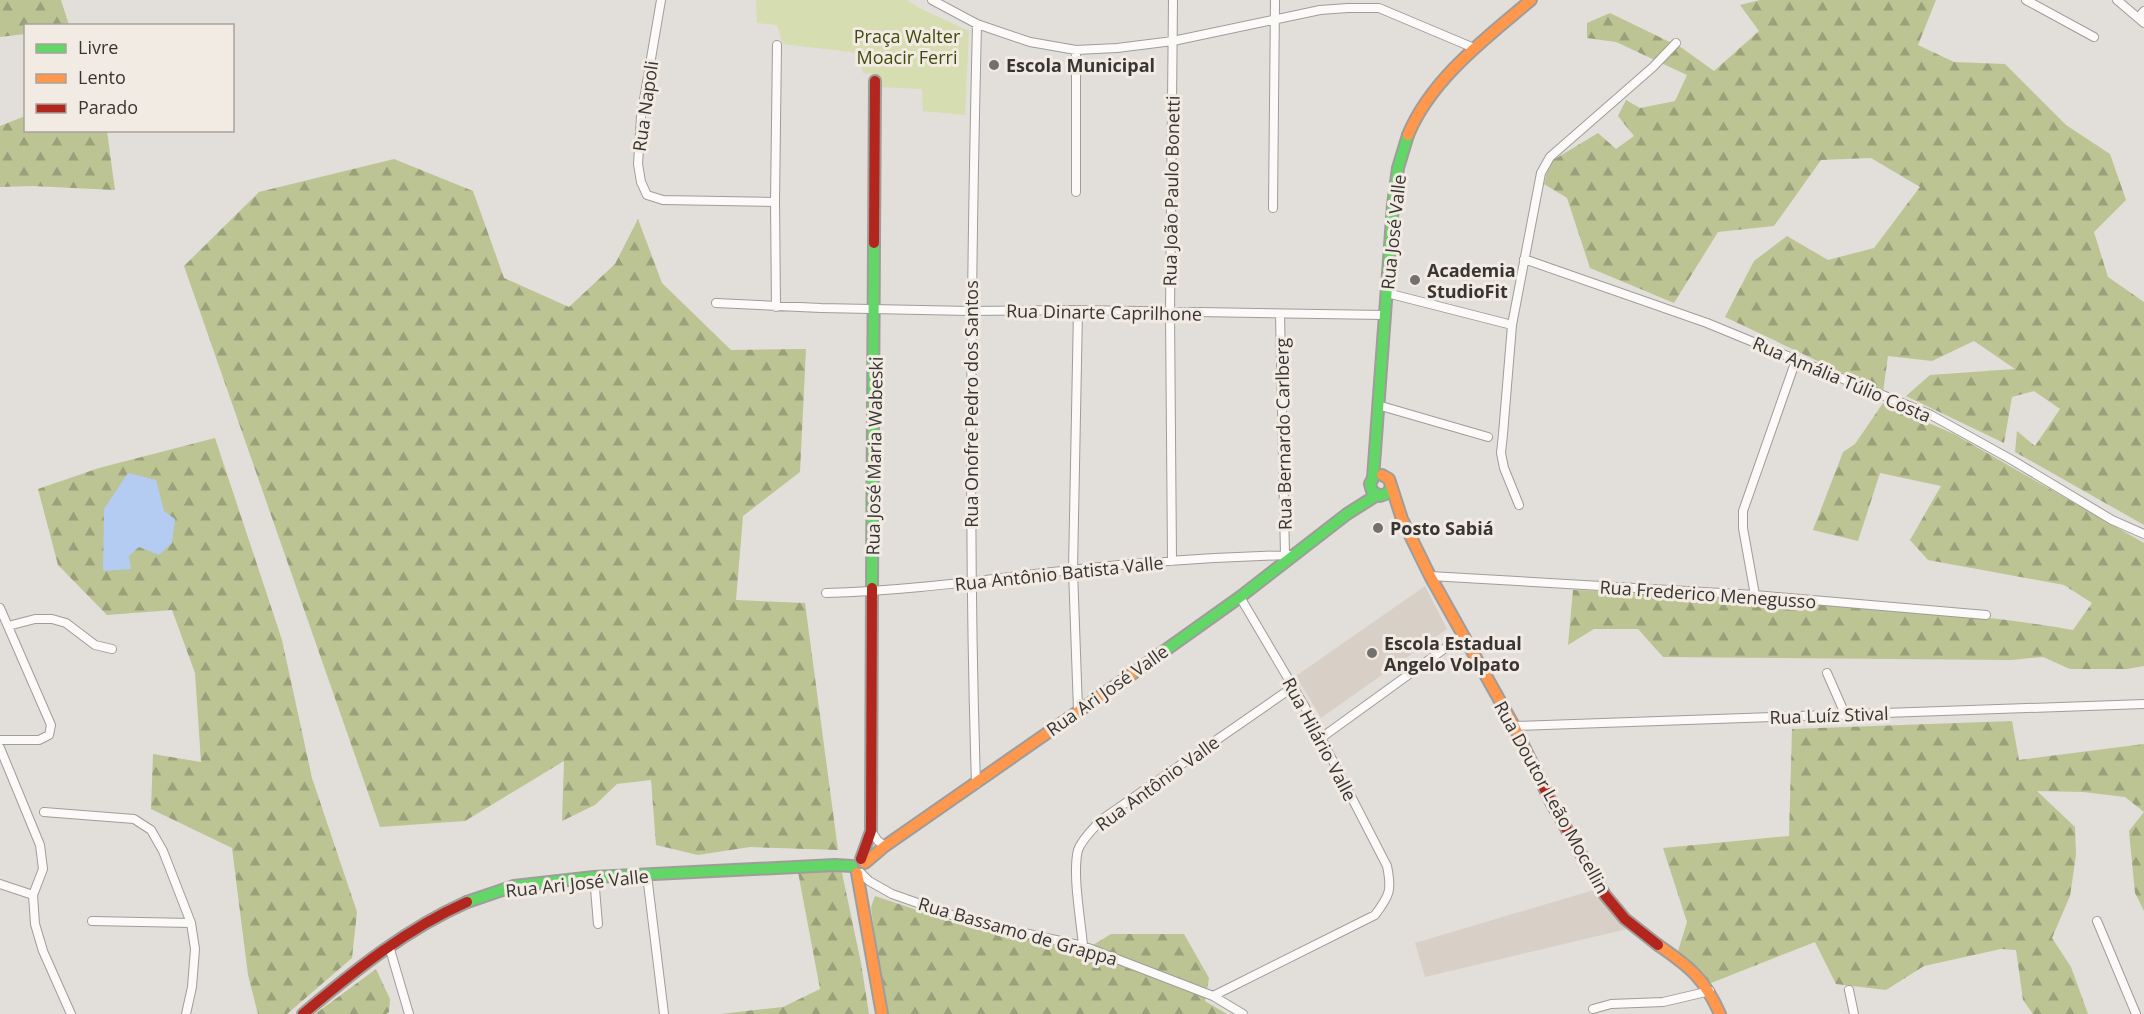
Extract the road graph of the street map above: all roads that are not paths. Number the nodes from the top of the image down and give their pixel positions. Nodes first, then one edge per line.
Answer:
1 (661, 0) edge
2 (932, 0) edge
3 (1173, 0) edge
4 (1275, 0) edge
5 (1531, 0) edge
6 (2026, 0) edge
7 (2117, 0) edge
8 (1379, 4) edge
9 (2144, 10) edge
10 (1276, 19) junction
11 (2141, 20) edge
12 (977, 24) junction
13 (2094, 37) dead end
14 (1173, 41) junction
15 (1676, 43) dead end
16 (777, 45) dead end
17 (1474, 48) junction
18 (1076, 50) junction
19 (875, 81) dead end
20 (1076, 192) dead end
21 (775, 202) junction
22 (1274, 208) dead end
23 (1524, 259) junction
24 (1387, 293) junction
25 (716, 303) dead end
26 (776, 307) junction
27 (875, 309) junction
28 (1078, 310) junction
29 (971, 311) junction
30 (1170, 312) junction
31 (1280, 314) junction
32 (1385, 315) junction
33 (1512, 324) junction
34 (1797, 360) junction
35 (1381, 406) junction
36 (1488, 437) dead end
37 (1380, 486) junction
38 (1519, 505) dead end
39 (2144, 534) edge
40 (1289, 555) junction
41 (1172, 561) junction
42 (1073, 570) junction
43 (1430, 576) junction
44 (970, 581) junction
45 (826, 592) dead end
46 (872, 592) junction
47 (1755, 595) junction
48 (1240, 597) junction
49 (0, 608) edge
50 (1986, 615) dead end
51 (8, 626) junction
52 (1462, 636) junction
53 (112, 649) dead end
54 (1827, 673) dead end
55 (1293, 687) junction
56 (2144, 704) edge
57 (1078, 710) junction
58 (1845, 714) junction
59 (1514, 726) junction
60 (1321, 738) junction
61 (0, 740) edge
62 (0, 748) edge
63 (3, 760) edge
64 (975, 784) junction
65 (44, 812) dead end
66 (871, 831) junction
67 (885, 846) junction
68 (861, 869) junction
69 (647, 874) junction
70 (594, 877) junction
71 (0, 884) edge
72 (33, 894) junction
73 (92, 921) dead end
74 (2097, 921) dead end
75 (191, 923) junction
76 (598, 924) dead end
77 (389, 946) junction
78 (1083, 946) junction
79 (1849, 990) dead end
80 (1710, 991) junction
81 (1213, 996) junction
82 (1593, 1009) dead end
83 (72, 1014) edge
84 (186, 1014) edge
85 (303, 1014) edge
86 (409, 1014) edge
87 (664, 1014) edge
88 (882, 1014) edge
89 (1243, 1014) edge
90 (1720, 1014) edge
91 (1854, 1014) edge
92 (2136, 1014) edge

1 - 21 street, Rua Napoli
2 - 12 street
3 - 14 street, Rua João Paulo Bonetti
4 - 10 street
5 - 17 street, Rua José Valle
6 - 13 street
7 - 11 street
8 - 10 street
8 - 17 street
9 - 11 street
10 - 14 street
10 - 22 street
12 - 18 street
12 - 29 street, Rua Onofre Pedro dos Santos
14 - 18 street
14 - 30 street, Rua João Paulo Bonetti
15 - 23 street
16 - 21 street
17 - 24 street, Rua José Valle
18 - 20 street
19 - 27 street, Rua José Maria Wabeski
21 - 26 street
23 - 33 street
23 - 34 street, Rua Amália Túlio Costa
24 - 32 street, Rua José Valle
24 - 33 street
25 - 26 street, Rua Dinarte Caprilhone
26 - 27 street, Rua Dinarte Caprilhone
27 - 29 street, Rua Dinarte Caprilhone
27 - 46 street, Rua José Maria Wabeski
28 - 29 street, Rua Dinarte Caprilhone
28 - 30 street, Rua Dinarte Caprilhone
28 - 42 street
29 - 44 street, Rua Onofre Pedro dos Santos
30 - 31 street, Rua Dinarte Caprilhone
30 - 41 street, Rua João Paulo Bonetti
31 - 32 street, Rua Dinarte Caprilhone
31 - 40 street, Rua Bernardo Carlberg
32 - 35 street, Rua José Valle
33 - 38 street
34 - 39 street, Rua Amália Túlio Costa
34 - 47 street
35 - 36 street
35 - 37 street, Rua José Valle
37 - 40 street, Rua Ari José Valle
37 - 43 street, Rua Doutor Leão Mocellin
40 - 41 street, Rua Antônio Batista Valle
40 - 48 street, Rua Ari José Valle
41 - 42 street, Rua Antônio Batista Valle
42 - 44 street, Rua Antônio Batista Valle
42 - 57 street
43 - 47 street, Rua Frederico Menegusso
43 - 52 street, Rua Doutor Leão Mocellin
44 - 46 street, Rua Antônio Batista Valle
44 - 64 street, Rua Onofre Pedro dos Santos
45 - 46 street, Rua Antônio Batista Valle
46 - 66 street, Rua José Maria Wabeski
47 - 50 street, Rua Frederico Menegusso
48 - 55 street, Rua Hilário Valle
48 - 57 street, Rua Ari José Valle
49 - 51 street
51 - 53 street
51 - 61 street
52 - 59 street, Rua Doutor Leão Mocellin
52 - 60 street
54 - 58 street
55 - 60 street, Rua Hilário Valle
55 - 78 street, Rua Antônio Valle
56 - 58 street, Rua Luíz Stival
57 - 64 street, Rua Ari José Valle
58 - 59 street, Rua Luíz Stival
59 - 80 street, Rua Doutor Leão Mocellin
60 - 81 street, Rua Hilário Valle
62 - 63 street
63 - 72 street
64 - 67 street, Rua Ari José Valle
65 - 75 street
66 - 67 street
66 - 68 street, Rua José Maria Wabeski
67 - 68 street, Rua Ari José Valle
68 - 69 street, Rua Ari José Valle
68 - 78 street, Rua Bassamo de Grappa
68 - 88 street
69 - 70 street, Rua Ari José Valle
69 - 87 street
70 - 76 street
70 - 77 street, Rua Ari José Valle
71 - 72 street
72 - 83 street
73 - 75 street
74 - 92 street
75 - 84 street
77 - 85 street, Rua Ari José Valle
77 - 86 street
78 - 81 street, Rua Bassamo de Grappa
79 - 91 street
80 - 82 street
80 - 90 street, Rua Doutor Leão Mocellin
81 - 89 street, Rua Bassamo de Grappa

